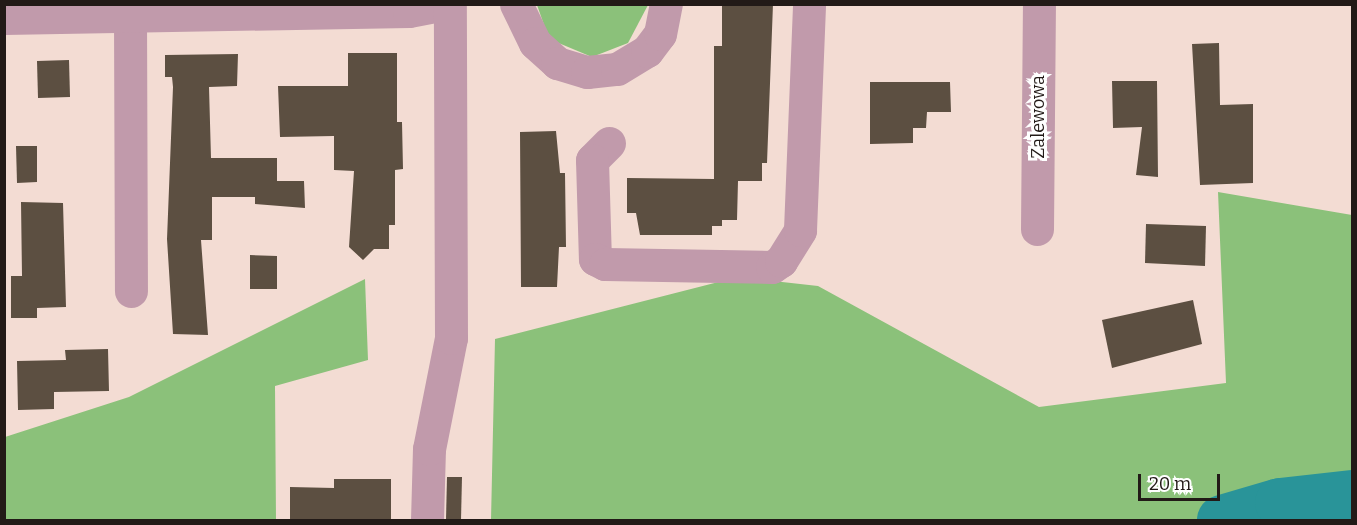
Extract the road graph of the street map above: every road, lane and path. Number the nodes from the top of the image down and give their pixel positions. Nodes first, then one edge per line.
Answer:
1 (445, 4) edge
2 (450, 4) edge
3 (516, 4) edge
4 (666, 4) edge
5 (809, 4) edge
6 (1039, 4) edge
7 (130, 16) junction
8 (4, 18) edge
9 (609, 143) dead end
10 (1037, 229) dead end
11 (131, 291) dead end
12 (427, 520) edge

1 - 7 street
2 - 12 street
3 - 4 street
5 - 9 street
6 - 10 street, Zalewowa
7 - 8 street
7 - 11 street

